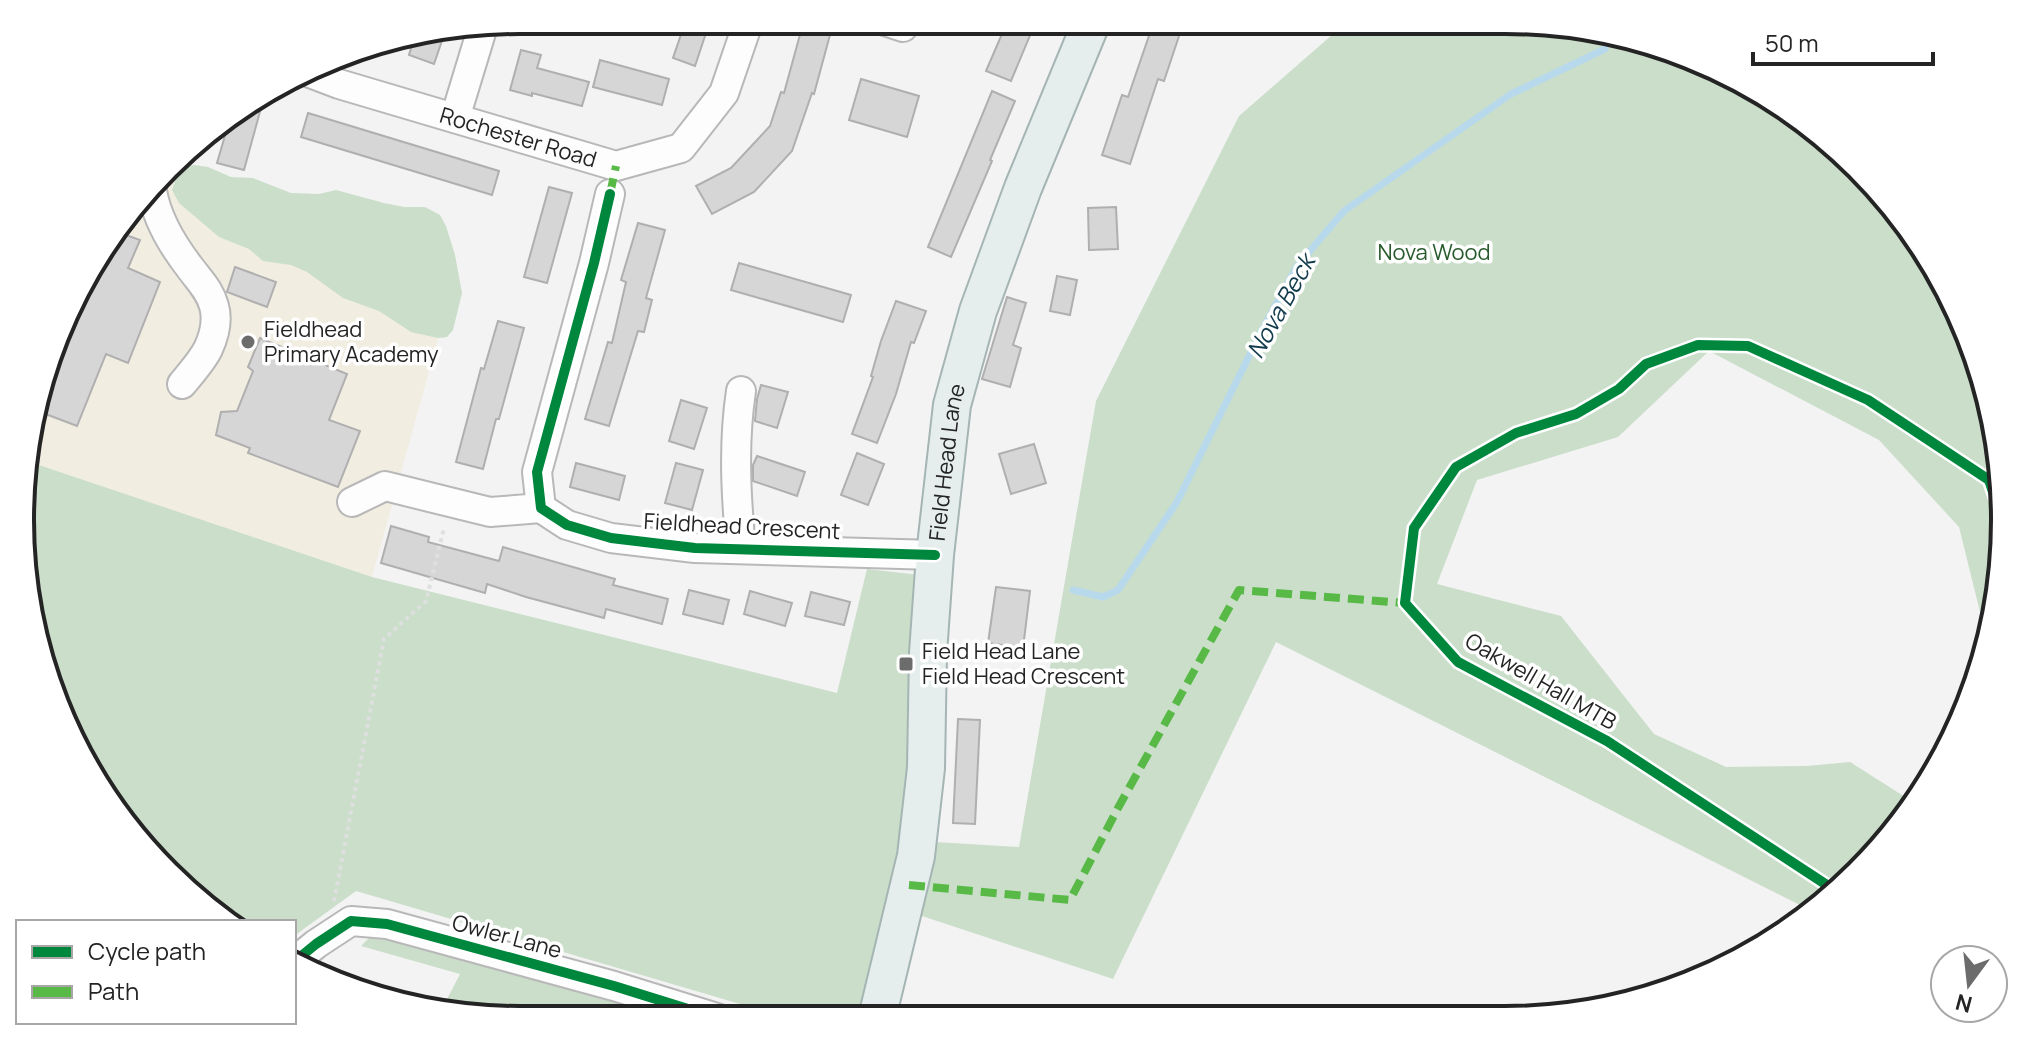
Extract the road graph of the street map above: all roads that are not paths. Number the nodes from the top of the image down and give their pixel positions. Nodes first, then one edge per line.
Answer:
1 (744, 34) edge
2 (1087, 34) edge
3 (480, 36) edge
4 (321, 77) edge
5 (455, 118) junction
6 (610, 194) dead end
7 (154, 201) edge
8 (182, 384) dead end
9 (741, 391) dead end
10 (352, 502) dead end
11 (541, 508) junction
12 (741, 549) junction
13 (935, 555) junction
14 (303, 955) edge
15 (678, 1006) edge
16 (880, 1006) edge

1 - 5 street, Rochester Road
2 - 13 main road, Field Head Lane
3 - 5 street
4 - 5 street, Rochester Road
6 - 11 street
7 - 8 street
9 - 12 street
10 - 11 street
11 - 12 street, Fieldhead Crescent
12 - 13 street, Fieldhead Crescent
13 - 16 main road, Field Head Lane
14 - 15 street, Owler Lane

